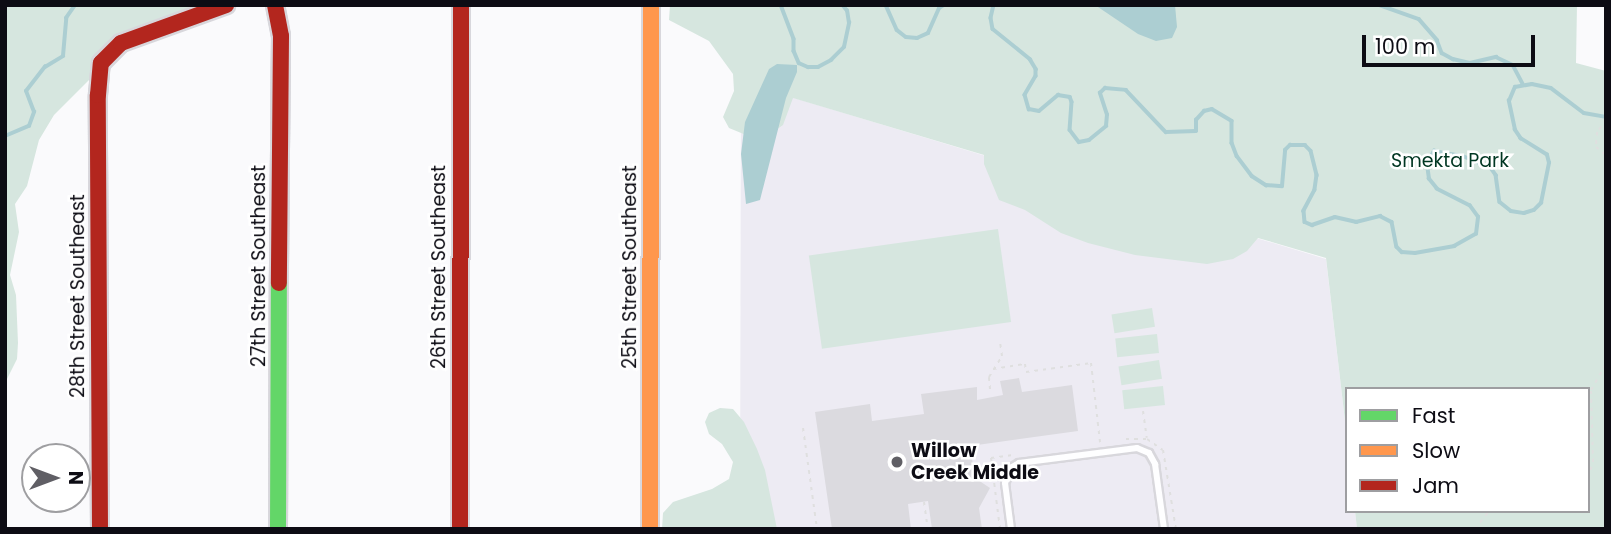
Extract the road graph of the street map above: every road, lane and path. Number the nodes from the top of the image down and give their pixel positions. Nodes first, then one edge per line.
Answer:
1 (226, 5) edge
2 (275, 5) edge
3 (461, 5) edge
4 (651, 5) edge
5 (1606, 120) edge
6 (1606, 155) edge
7 (1000, 342) dead end
8 (1606, 364) edge
9 (993, 369) junction
10 (990, 389) dead end
11 (1143, 411) dead end
12 (803, 428) dead end
13 (1100, 443) dead end
14 (991, 458) dead end
15 (1590, 472) edge
16 (924, 502) dead end
17 (1487, 513) edge
18 (100, 529) edge
19 (278, 529) edge
20 (460, 529) edge
21 (650, 529) edge
22 (817, 529) edge
23 (928, 529) edge
24 (1000, 529) edge
25 (1011, 529) edge
26 (1164, 529) edge
27 (1176, 529) edge
28 (1475, 529) edge

1 - 18 street, 28th Street Southeast
2 - 19 street, 27th Street Southeast
3 - 20 street, 26th Street Southeast
4 - 21 street, 25th Street Southeast
5 - 6 path
7 - 9 path
8 - 15 path
9 - 10 path
9 - 13 path
11 - 27 path
12 - 22 path
14 - 24 path
16 - 23 path
17 - 28 path
25 - 26 lane

